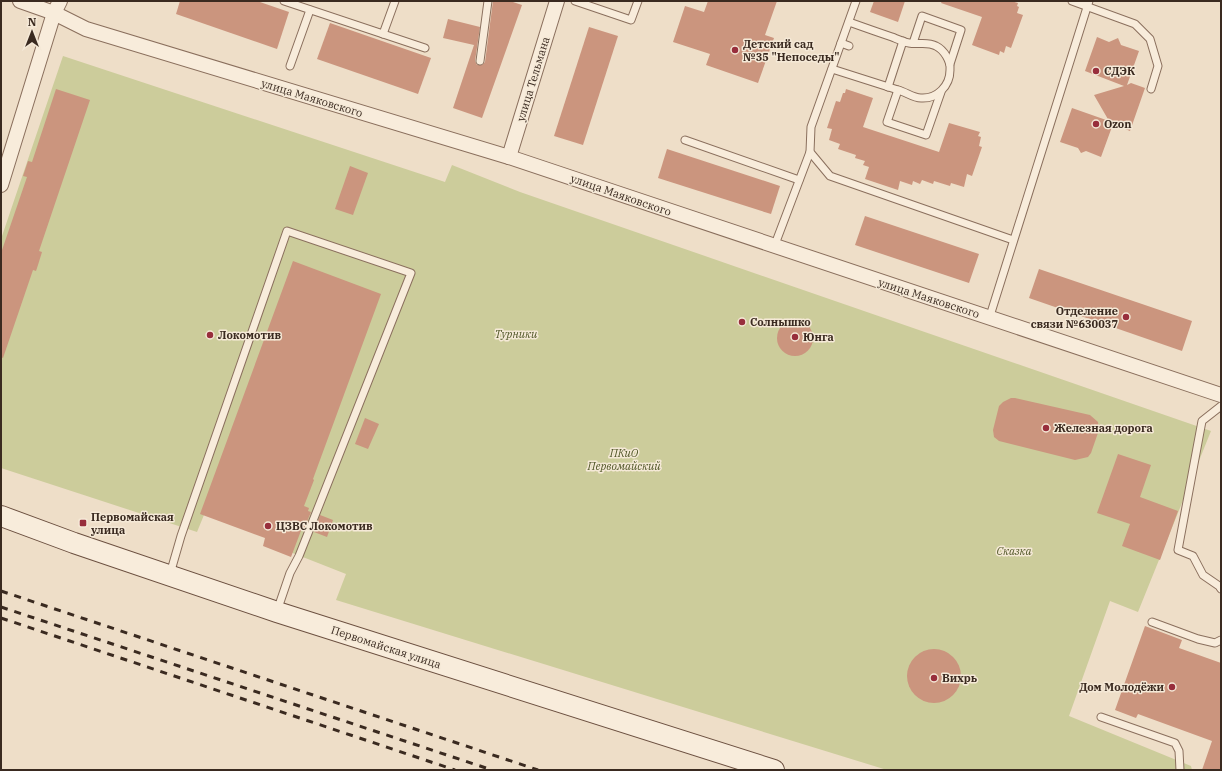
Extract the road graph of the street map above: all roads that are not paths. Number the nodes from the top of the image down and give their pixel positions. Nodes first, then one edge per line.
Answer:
1 (20, 1) edge
2 (284, 1) edge
3 (395, 1) edge
4 (488, 1) edge
5 (557, 1) edge
6 (575, 1) edge
7 (638, 1) edge
8 (856, 1) edge
9 (1072, 1) edge
10 (1088, 4) edge
11 (57, 7) edge
12 (310, 10) junction
13 (849, 22) junction
14 (383, 34) junction
15 (903, 41) junction
16 (841, 43) junction
17 (913, 43) junction
18 (849, 46) dead end
19 (425, 48) dead end
20 (480, 61) dead end
21 (950, 65) junction
22 (290, 66) dead end
23 (832, 69) junction
24 (888, 87) junction
25 (1151, 89) dead end
26 (898, 90) junction
27 (941, 91) junction
28 (685, 140) dead end
29 (810, 152) junction
30 (509, 157) junction
31 (799, 180) junction
32 (1, 184) edge
33 (1013, 240) junction
34 (774, 247) junction
35 (989, 319) junction
36 (1221, 395) edge
37 (1221, 406) edge
38 (1, 516) edge
39 (170, 575) junction
40 (1221, 589) edge
41 (277, 612) junction
42 (1152, 622) dead end
43 (1221, 640) edge
44 (1102, 717) dead end
45 (774, 770) edge
46 (1180, 770) edge

1 - 11 street, улица Маяковского
2 - 12 lane
3 - 14 lane
4 - 20 lane
5 - 30 street, улица Тельмана
6 - 7 lane
8 - 13 lane
9 - 10 lane
10 - 25 lane
10 - 33 lane
11 - 30 street, улица Маяковского
11 - 32 street
12 - 14 lane
12 - 22 lane
13 - 15 lane
13 - 16 lane
14 - 19 lane
15 - 17 lane
15 - 24 lane
16 - 18 lane
16 - 23 lane
17 - 21 lane
17 - 21 lane
21 - 27 lane
23 - 24 lane
23 - 29 lane
24 - 26 lane
26 - 27 lane
26 - 27 lane
28 - 31 lane
29 - 31 lane
29 - 33 lane
30 - 34 street, улица Маяковского
31 - 34 lane
33 - 35 lane
34 - 35 street, улица Маяковского
35 - 36 street, улица Маяковского
37 - 40 lane
38 - 39 main road, Первомайская улица
39 - 41 main road, Первомайская улица
39 - 41 lane
41 - 45 main road, Первомайская улица
42 - 43 lane
44 - 46 lane

